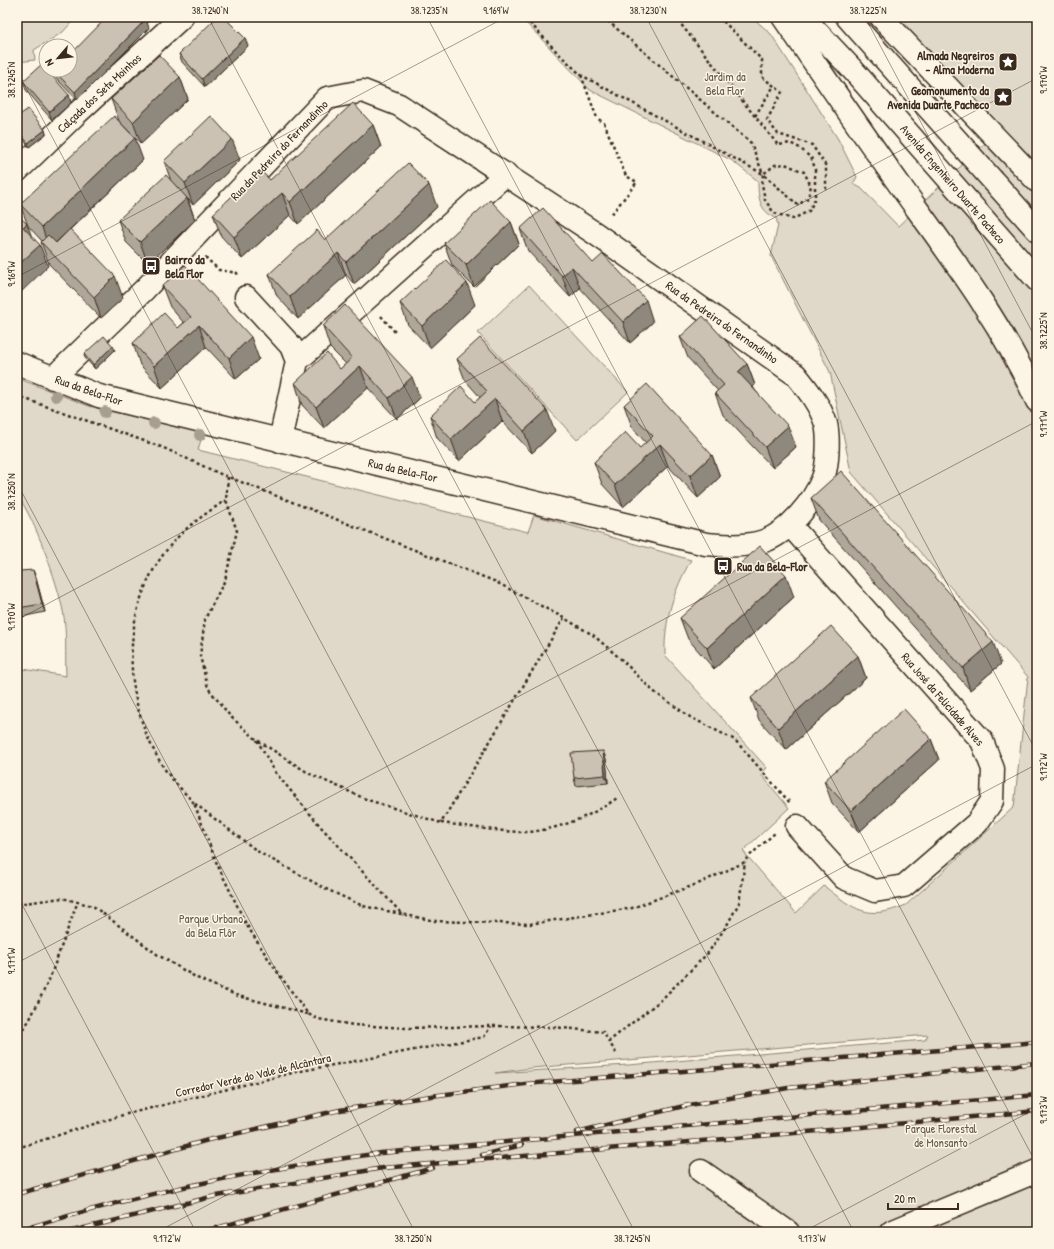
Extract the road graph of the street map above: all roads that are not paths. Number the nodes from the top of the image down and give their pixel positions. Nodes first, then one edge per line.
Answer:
1 (182, 17) edge
2 (783, 17) edge
3 (803, 17) edge
4 (847, 17) edge
5 (881, 17) edge
6 (17, 171) edge
7 (506, 174) junction
8 (1037, 181) edge
9 (1037, 230) edge
10 (1037, 280) edge
11 (246, 297) road end
12 (297, 361) junction
13 (17, 363) edge
14 (53, 378) junction
15 (1037, 402) edge
16 (280, 441) junction
17 (790, 525) junction
18 (795, 816) road end
19 (701, 1171) dead end
20 (1037, 1171) edge
21 (788, 1232) edge
22 (891, 1232) edge

1 - 6 main road, Calçada dos Sete Moinhos
2 - 15 main road
3 - 10 main road, Avenida Engenheiro Duarte Pacheco
4 - 9 main road
5 - 8 main road
7 - 12 main road
7 - 14 main road, Rua da Pedreira do Fernandinho
7 - 17 main road, Rua da Pedreira do Fernandinho
11 - 12 main road
12 - 16 main road
13 - 14 main road, Rua da Bela-Flor
14 - 16 main road, Rua da Bela-Flor
16 - 17 main road, Rua da Bela-Flor
17 - 18 main road, Rua José da Felicidade Alves
19 - 21 main road
20 - 22 main road

